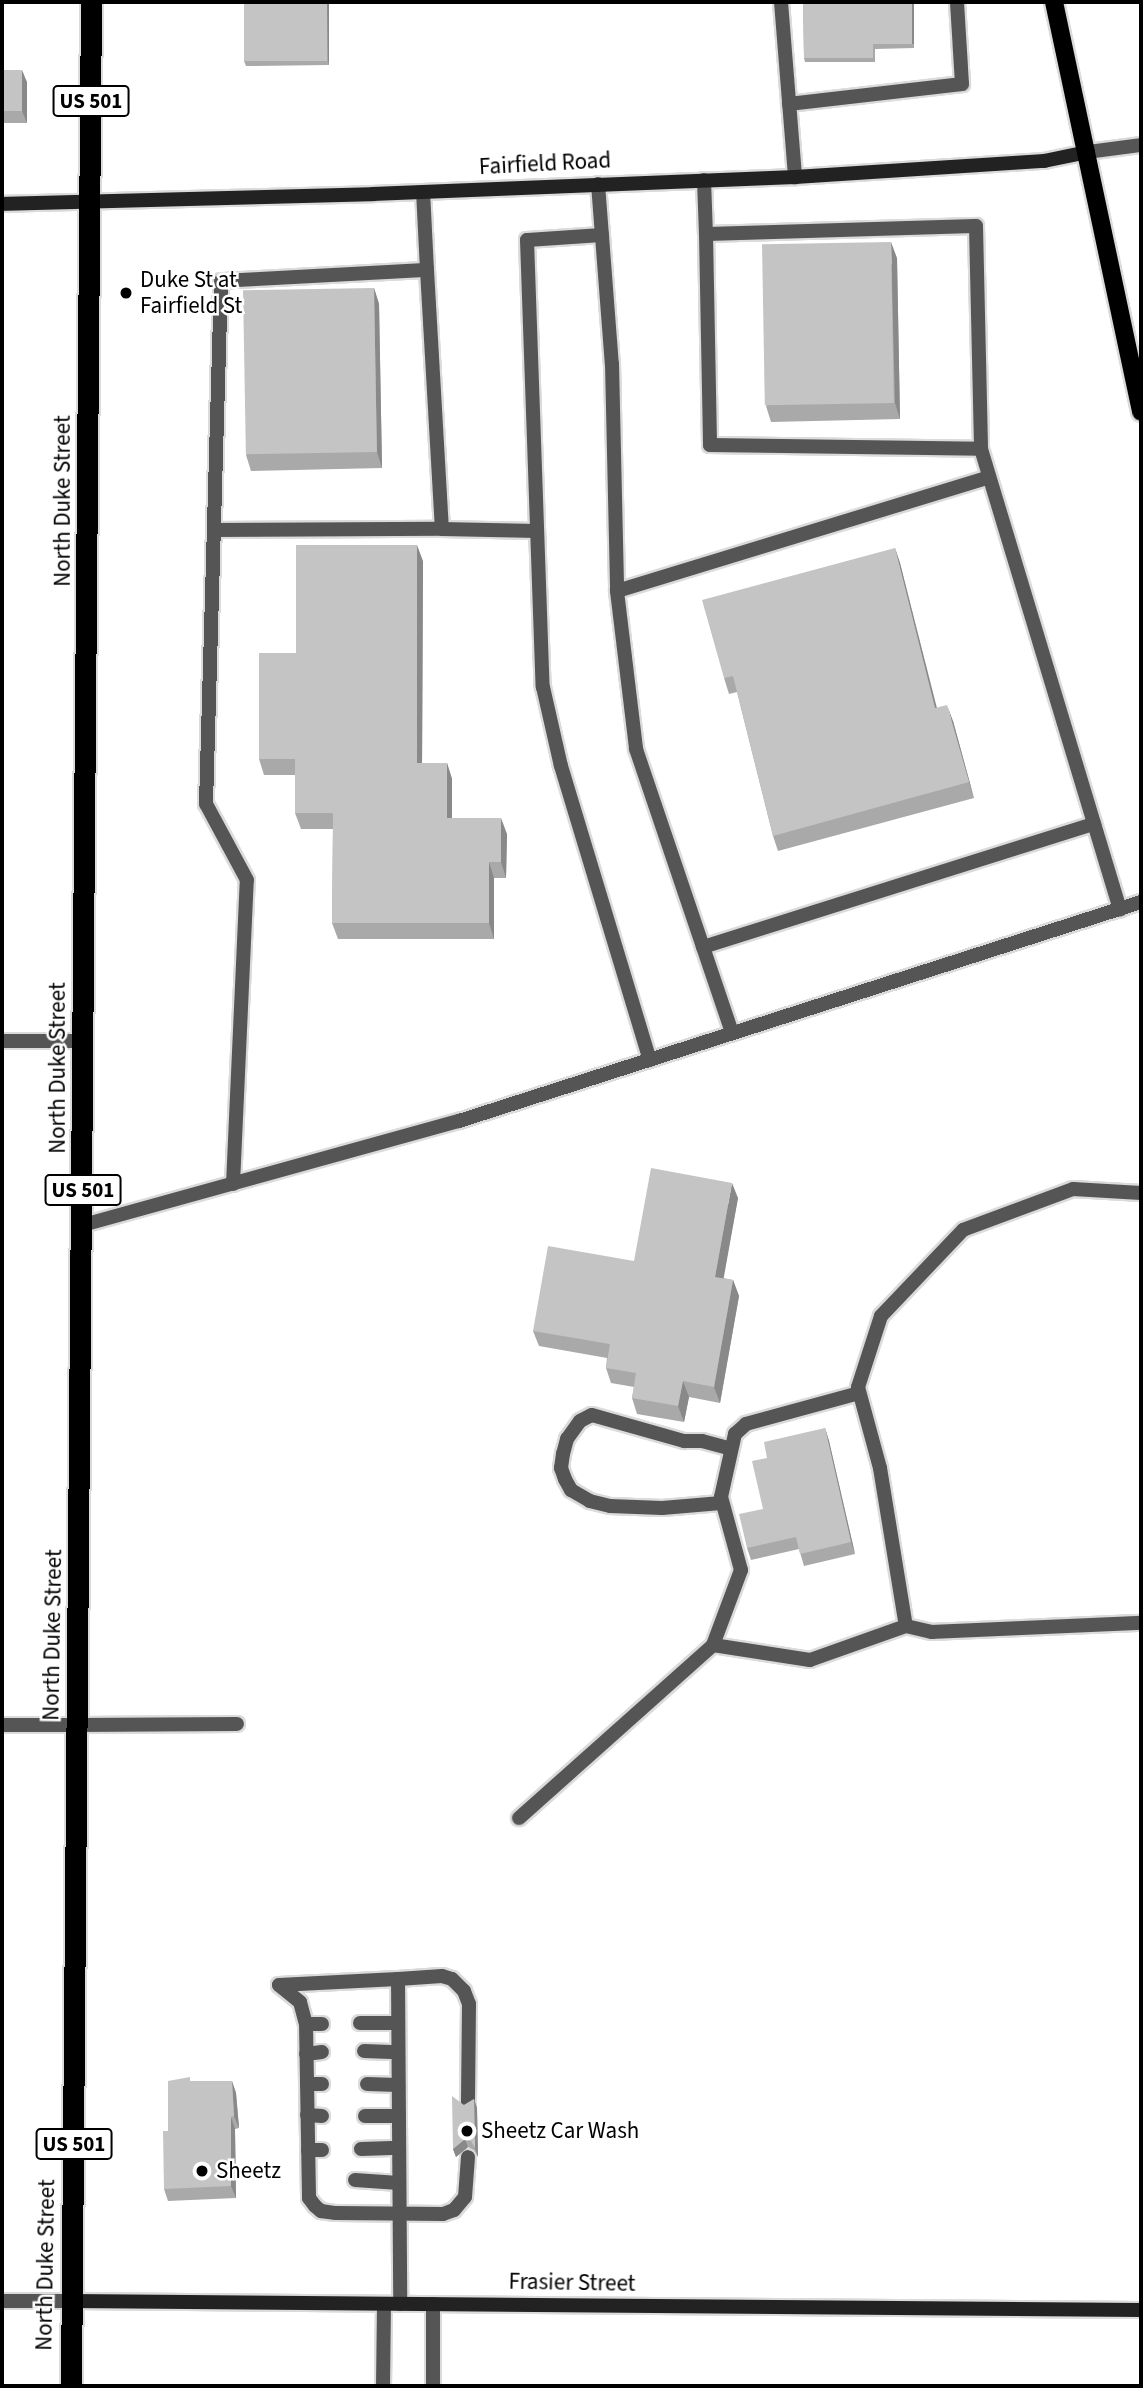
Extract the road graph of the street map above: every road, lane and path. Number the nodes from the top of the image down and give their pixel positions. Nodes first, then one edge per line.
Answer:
1 (91, 2) edge
2 (781, 2) edge
3 (957, 2) edge
4 (1054, 2) edge
5 (789, 104) junction
6 (1141, 145) edge
7 (1088, 152) junction
8 (794, 177) junction
9 (705, 180) junction
10 (598, 184) junction
11 (423, 192) junction
12 (91, 201) junction
13 (2, 204) edge
14 (706, 234) junction
15 (602, 235) junction
16 (428, 270) junction
17 (1141, 412) edge
18 (981, 449) junction
19 (989, 477) junction
20 (442, 529) junction
21 (214, 530) junction
22 (537, 531) junction
23 (617, 591) junction
24 (1094, 824) junction
25 (1141, 902) edge
26 (1120, 909) junction
27 (703, 947) junction
28 (732, 1033) junction
29 (2, 1041) edge
30 (85, 1041) junction
31 (650, 1060) junction
32 (233, 1184) junction
33 (1141, 1193) edge
34 (83, 1225) junction
35 (859, 1392) junction
36 (731, 1449) junction
37 (721, 1503) junction
38 (1141, 1623) edge
39 (906, 1626) junction
40 (713, 1645) junction
41 (237, 1724) dead end
42 (2, 1725) edge
43 (78, 1725) junction
44 (519, 1818) dead end
45 (398, 1979) junction
46 (360, 2023) dead end
47 (398, 2023) junction
48 (306, 2024) junction
49 (322, 2024) dead end
50 (364, 2051) dead end
51 (322, 2052) dead end
52 (398, 2052) junction
53 (306, 2054) junction
54 (367, 2084) dead end
55 (398, 2085) junction
56 (468, 2104) edge
57 (365, 2116) dead end
58 (398, 2116) junction
59 (399, 2148) junction
60 (361, 2149) dead end
61 (468, 2157) dead end
62 (355, 2180) dead end
63 (399, 2183) junction
64 (399, 2214) junction
65 (2, 2301) edge
66 (72, 2301) junction
67 (384, 2304) junction
68 (400, 2304) junction
69 (433, 2304) junction
70 (1141, 2310) edge
71 (71, 2386) edge
72 (383, 2386) edge
73 (433, 2386) edge

1 - 12 highway, North Duke Street / US 501
2 - 5 street
3 - 5 street
4 - 7 main road
5 - 8 street
6 - 7 street
7 - 8 street, Fairfield Road
7 - 17 main road
8 - 9 street, Fairfield Road
9 - 10 street, Fairfield Road
9 - 14 street
10 - 11 street, Fairfield Road
10 - 15 street
11 - 12 street, Fairfield Road
11 - 16 street
12 - 13 street, Fairfield Road
12 - 30 highway, North Duke Street / US 501
14 - 18 street
14 - 18 street
15 - 22 street
15 - 23 street
16 - 20 street
16 - 21 street
18 - 19 street
19 - 23 street
19 - 24 street
20 - 21 street
20 - 22 street
21 - 32 street
22 - 31 street
23 - 27 street
24 - 26 street
24 - 27 street
25 - 26 street
26 - 28 street
27 - 28 street
28 - 31 street
29 - 30 street
30 - 34 highway, North Duke Street / US 501
31 - 32 street
32 - 34 street
33 - 35 street
34 - 43 highway, North Duke Street / US 501
35 - 36 street
35 - 39 street
36 - 37 street
36 - 37 street
37 - 40 street
38 - 39 street
39 - 40 street
40 - 44 street
41 - 43 street
42 - 43 street
43 - 66 highway, North Duke Street / US 501
45 - 47 street
45 - 48 street
45 - 56 street
46 - 47 street
47 - 52 street
48 - 49 street
48 - 53 street
50 - 52 street
51 - 53 street
52 - 55 street
53 - 64 street
54 - 55 street
55 - 58 street
57 - 58 street
58 - 59 street
59 - 60 street
59 - 63 street
61 - 64 street
62 - 63 street
63 - 64 street
64 - 68 street
65 - 66 street, Frasier Street
66 - 67 street, Frasier Street
66 - 71 highway, North Duke Street / US 501
67 - 68 street, Frasier Street
67 - 72 street
68 - 69 street, Frasier Street
69 - 70 street, Frasier Street
69 - 73 street

